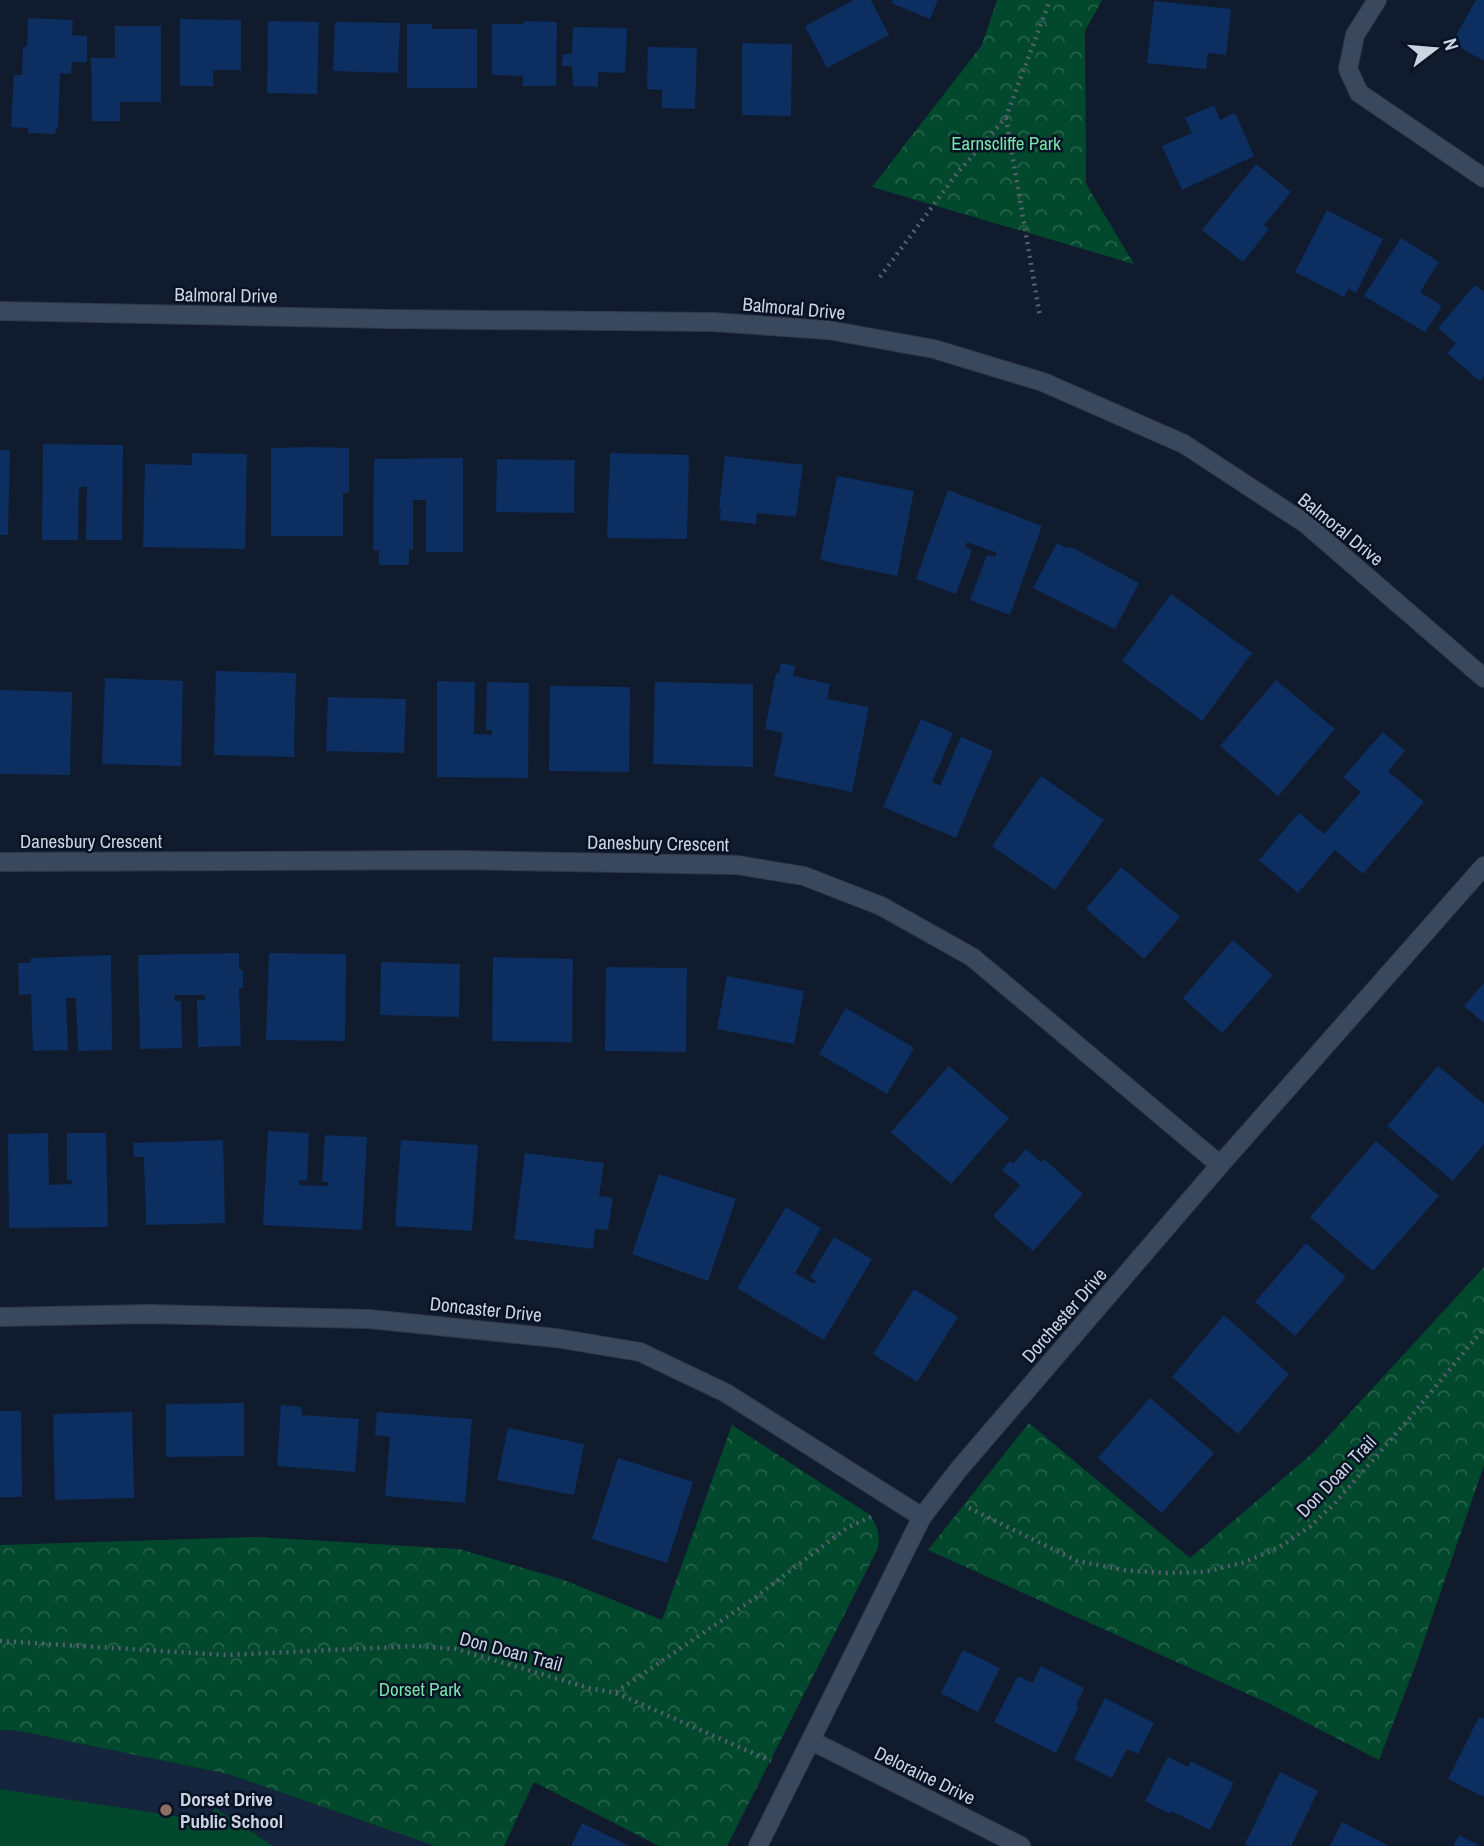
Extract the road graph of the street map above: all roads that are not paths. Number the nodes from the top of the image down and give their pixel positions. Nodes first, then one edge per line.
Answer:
1 (1377, 0) edge
2 (1484, 178) edge
3 (0, 310) edge
4 (1484, 678) edge
5 (0, 862) edge
6 (1484, 866) edge
7 (1220, 1165) junction
8 (0, 1317) edge
9 (922, 1517) junction
10 (811, 1741) junction
11 (758, 1846) edge
12 (1021, 1846) edge

1 - 2 street
3 - 4 street, Balmoral Drive
5 - 7 street, Danesbury Crescent
6 - 7 street, Dorchester Drive
7 - 9 street, Dorchester Drive
8 - 9 street, Doncaster Drive
9 - 10 street, Dorchester Drive
10 - 11 street, Dorchester Drive
10 - 12 street, Deloraine Drive

